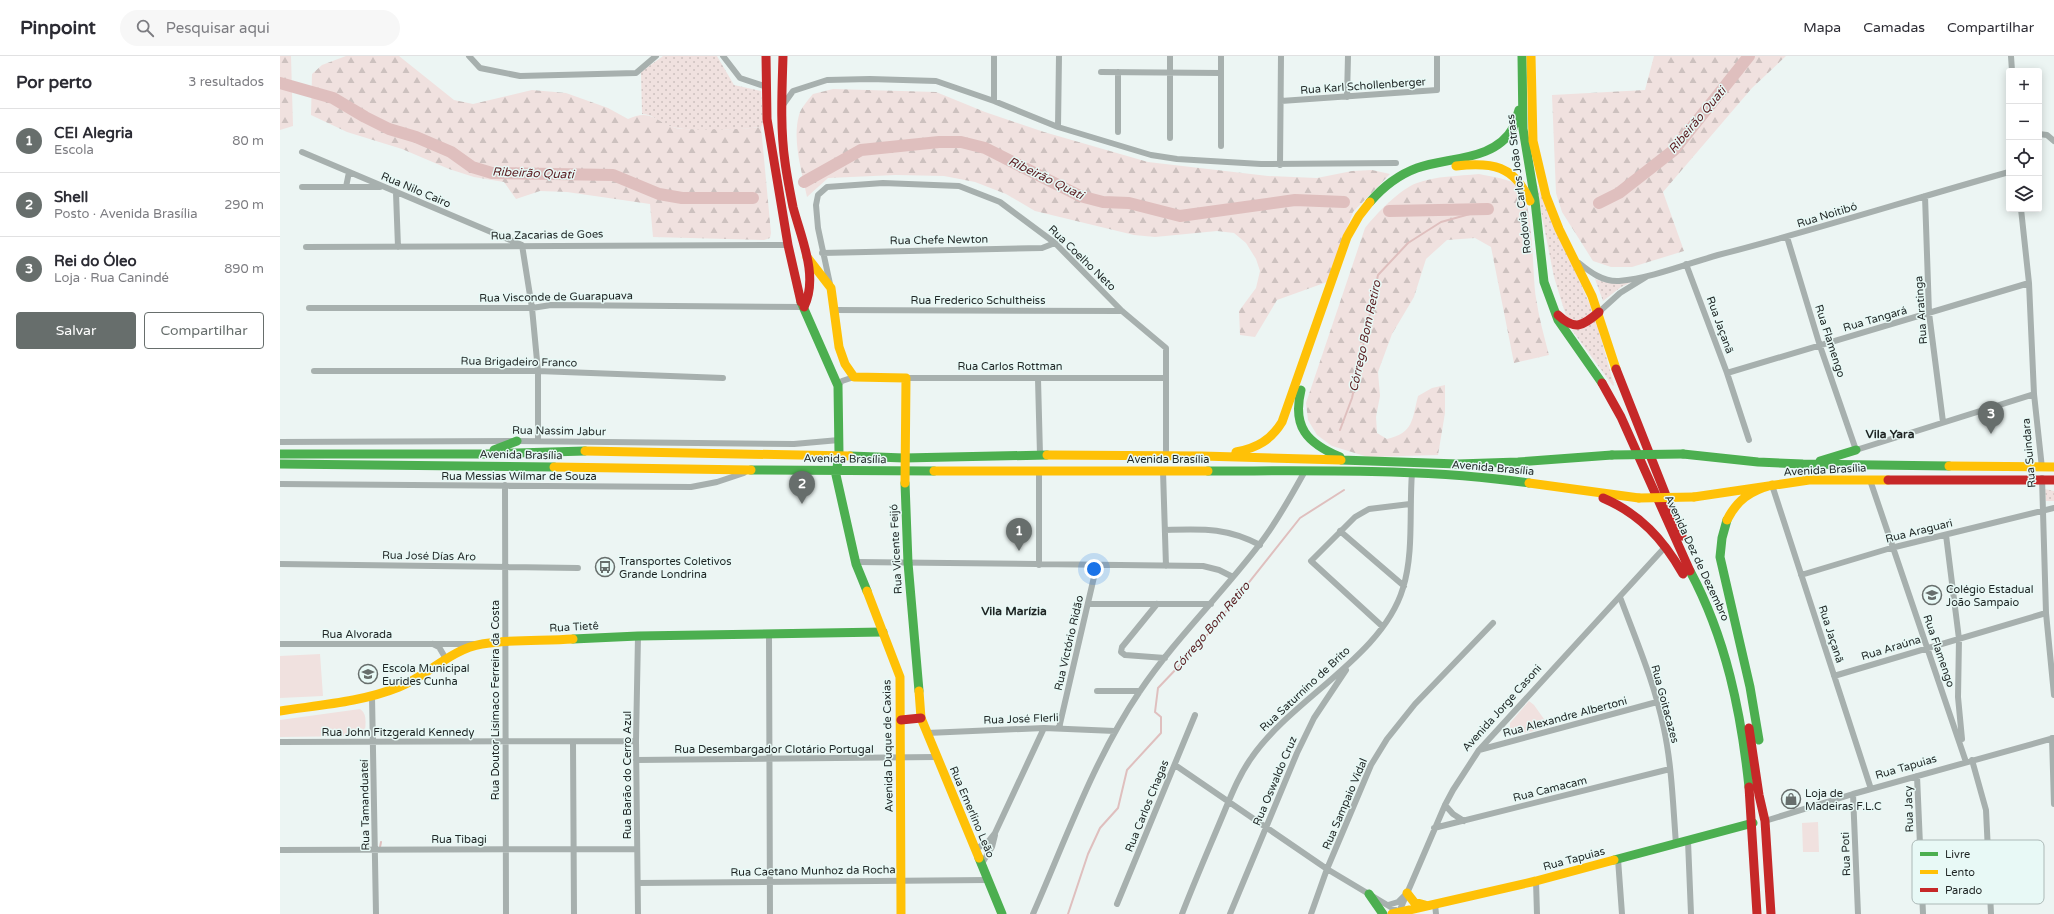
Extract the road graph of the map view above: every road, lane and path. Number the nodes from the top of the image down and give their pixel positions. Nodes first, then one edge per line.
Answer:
1 (469, 56) edge
2 (656, 56) edge
3 (723, 56) edge
4 (766, 56) edge
5 (783, 56) edge
6 (994, 56) edge
7 (1059, 56) edge
8 (1170, 56) edge
9 (1221, 56) edge
10 (1281, 56) edge
11 (1348, 56) edge
12 (1437, 56) edge
13 (1522, 56) edge
14 (1531, 56) edge
15 (2011, 56) edge
16 (2012, 68) edge
17 (1101, 72) dead end
18 (1118, 72) junction
19 (1170, 72) junction
20 (1221, 73) junction
21 (766, 86) junction
22 (1346, 97) junction
23 (1522, 97) junction
24 (994, 101) junction
25 (1281, 102) junction
26 (782, 106) junction
27 (1058, 127) junction
28 (1118, 132) dead end
29 (2042, 134) edge
30 (1170, 138) dead end
31 (2054, 141) edge
32 (1221, 146) dead end
33 (302, 152) dead end
34 (1396, 163) dead end
35 (1280, 165) junction
36 (349, 172) junction
37 (2006, 173) edge
38 (302, 187) dead end
39 (346, 187) junction
40 (383, 187) junction
41 (396, 193) junction
42 (1925, 196) junction
43 (2021, 212) edge
44 (1537, 223) junction
45 (1787, 238) junction
46 (1055, 243) junction
47 (522, 245) junction
48 (788, 245) junction
49 (306, 246) dead end
50 (398, 246) junction
51 (822, 253) junction
52 (807, 257) junction
53 (1574, 259) junction
54 (1686, 264) junction
55 (1650, 274) junction
56 (2029, 284) junction
57 (831, 288) junction
58 (804, 307) junction
59 (309, 308) dead end
60 (532, 308) junction
61 (1552, 308) junction
62 (833, 310) junction
63 (1122, 311) junction
64 (1599, 312) junction
65 (1930, 313) junction
66 (1820, 346) junction
67 (314, 371) dead end
68 (538, 372) junction
69 (1727, 373) junction
70 (854, 377) junction
71 (723, 378) dead end
72 (906, 378) junction
73 (1166, 378) junction
74 (1038, 379) junction
75 (838, 386) junction
76 (2034, 394) junction
77 (1943, 422) junction
78 (838, 440) junction
79 (1749, 440) dead end
80 (517, 441) junction
81 (538, 441) junction
82 (280, 442) edge
83 (794, 444) junction
84 (1856, 450) junction
85 (280, 452) edge
86 (486, 454) junction
87 (817, 454) junction
88 (839, 454) junction
89 (1040, 455) junction
90 (1166, 456) junction
91 (1202, 456) junction
92 (904, 458) junction
93 (1349, 460) junction
94 (280, 464) edge
95 (1803, 464) junction
96 (2042, 467) junction
97 (2054, 467) edge
98 (756, 469) junction
99 (836, 471) junction
100 (904, 471) junction
101 (1039, 471) junction
102 (1163, 471) junction
103 (1305, 471) junction
104 (1412, 474) junction
105 (1870, 479) junction
106 (2050, 482) edge
107 (280, 484) edge
108 (505, 485) junction
109 (1772, 485) junction
110 (1583, 492) junction
111 (1410, 504) junction
112 (2054, 508) edge
113 (2042, 509) junction
114 (1165, 530) junction
115 (1340, 531) junction
116 (1946, 535) junction
117 (1260, 545) junction
118 (1666, 545) junction
119 (1892, 548) junction
120 (855, 562) junction
121 (908, 563) junction
122 (280, 564) edge
123 (1097, 564) junction
124 (1039, 565) junction
125 (1166, 566) junction
126 (504, 568) junction
127 (578, 568) dead end
128 (1801, 575) junction
129 (1233, 577) junction
130 (1404, 586) junction
131 (1620, 597) junction
132 (1088, 604) junction
133 (1157, 604) junction
134 (1211, 604) junction
135 (2046, 613) junction
136 (1494, 623) dead end
137 (1382, 626) junction
138 (883, 632) junction
139 (769, 635) junction
140 (638, 636) junction
141 (1959, 639) junction
142 (505, 643) junction
143 (280, 644) edge
144 (433, 644) junction
145 (444, 644) junction
146 (1928, 647) junction
147 (458, 648) junction
148 (444, 656) junction
149 (1165, 658) junction
150 (1351, 662) junction
151 (916, 671) junction
152 (1834, 676) junction
153 (900, 677) junction
154 (1097, 691) dead end
155 (1140, 691) junction
156 (2054, 695) edge
157 (372, 696) junction
158 (1958, 697) junction
159 (1945, 699) junction
160 (1657, 702) junction
161 (280, 711) edge
162 (1195, 715) dead end
163 (921, 718) junction
164 (901, 720) junction
165 (1044, 728) junction
166 (1059, 728) junction
167 (1115, 731) junction
168 (926, 732) junction
169 (2053, 738) edge
170 (374, 741) junction
171 (636, 741) junction
172 (280, 742) edge
173 (505, 742) junction
174 (573, 742) junction
175 (1963, 749) junction
176 (1479, 750) junction
177 (936, 757) junction
178 (901, 758) junction
179 (769, 759) junction
180 (636, 760) junction
181 (1969, 761) junction
182 (1175, 765) junction
183 (1670, 769) junction
184 (1917, 776) junction
185 (1871, 789) junction
186 (1853, 794) junction
187 (1228, 802) junction
188 (2054, 804) edge
189 (1445, 805) junction
190 (1464, 821) junction
191 (1765, 821) junction
192 (1753, 823) junction
193 (1266, 828) junction
194 (1434, 828) junction
195 (995, 833) junction
196 (1920, 840) edge
197 (1987, 840) edge
198 (1688, 841) junction
199 (1676, 844) junction
200 (505, 848) junction
201 (375, 849) junction
202 (573, 849) junction
203 (637, 849) junction
204 (280, 850) edge
205 (975, 850) junction
206 (1618, 859) junction
207 (981, 865) junction
208 (1327, 869) junction
209 (901, 880) junction
210 (988, 880) junction
211 (1536, 881) junction
212 (770, 882) junction
213 (638, 883) junction
214 (1407, 893) junction
215 (1369, 894) junction
216 (1117, 904) dead end
217 (1923, 904) edge
218 (1991, 904) edge
219 (1432, 905) junction
220 (1395, 911) edge
221 (376, 914) edge
222 (506, 914) edge
223 (574, 914) edge
224 (638, 914) edge
225 (770, 914) edge
226 (901, 914) edge
227 (1002, 914) edge
228 (1033, 914) edge
229 (1182, 914) edge
230 (1230, 914) edge
231 (1311, 914) edge
232 (1383, 914) edge
233 (1436, 914) edge
234 (1537, 914) edge
235 (1622, 914) edge
236 (1691, 914) edge
237 (1757, 914) edge
238 (1771, 914) edge
239 (1858, 914) edge
240 (1923, 914) edge
241 (1991, 914) edge

1 - 2 street
3 - 21 street
4 - 21 main road, Avenida Duque de Caxias
5 - 26 main road
6 - 24 street
7 - 27 street
8 - 19 street
9 - 20 street
10 - 25 street
11 - 22 street
12 - 22 street, Rua Karl Schollenberger
13 - 23 main road, Rodovia Carlos João Strass
14 - 53 main road, Rodovia Carlos João Strass
15 - 16 street
17 - 18 street
18 - 19 street
18 - 28 street
19 - 20 street
19 - 30 street
20 - 32 street
21 - 48 main road, Avenida Duque de Caxias
22 - 25 street, Rua Karl Schollenberger
23 - 44 main road, Rodovia Carlos João Strass
23 - 91 main road
24 - 26 street
24 - 27 street
25 - 35 street
26 - 52 main road
27 - 35 street
29 - 31 street
33 - 36 street, Rua Nilo Cairo
34 - 35 street
36 - 39 street
36 - 40 street, Rua Nilo Cairo
37 - 42 street, Rua Noitibó
38 - 39 street
39 - 40 street
40 - 41 street, Rua Nilo Cairo
41 - 47 street, Rua Nilo Cairo
41 - 50 street
42 - 45 street, Rua Noitibó
42 - 65 street, Rua Aratinga
43 - 56 street, Rua Suindara
44 - 61 main road, Rodovia Carlos João Strass
44 - 93 main road
45 - 54 street, Rua Noitibó
45 - 66 street, Rua Flamengo
46 - 51 street, Rua Chefe Newton
46 - 51 street, Rua Coelho Neto
46 - 63 street, Rua Coelho Neto
47 - 48 street, Rua Zacarias de Goes
47 - 50 street, Rua Zacarias de Goes
47 - 60 street
48 - 58 main road, Avenida Duque de Caxias
49 - 50 street, Rua Zacarias de Goes
51 - 57 street
52 - 57 main road
52 - 58 main road
53 - 55 street, Rua Noitibó
53 - 64 main road, Rodovia Carlos João Strass
54 - 55 street, Rua Noitibó
54 - 69 street, Rua Jaçanã
55 - 64 street, Rua Noitibó
56 - 65 street, Rua Tangará
56 - 76 street, Rua Suindara
57 - 62 main road
58 - 60 street, Rua Visconde de Guarapuava
58 - 75 main road, Avenida Duque de Caxias
59 - 60 street, Rua Visconde de Guarapuava
60 - 68 street
61 - 64 main road
61 - 192 main road, Avenida Dez de Dezembro
62 - 63 street, Rua Frederico Schultheiss
62 - 70 main road
63 - 73 street, Rua Coelho Neto
64 - 191 main road, Avenida Dez de Dezembro
65 - 66 street, Rua Tangará
65 - 77 street, Rua Aratinga
66 - 69 street, Rua Tangará
66 - 84 street, Rua Flamengo
67 - 68 street, Rua Brigadeiro Franco
68 - 71 street, Rua Brigadeiro Franco
68 - 81 street
69 - 79 street, Rua Jaçanã
70 - 72 main road, Rua Carlos Rottman
70 - 75 street
72 - 74 street, Rua Carlos Rottman
72 - 92 main road, Rua Vicente Feijó
73 - 74 street, Rua Carlos Rottman
73 - 90 street, Rua Coelho Neto
74 - 89 street
75 - 78 main road, Avenida Duque de Caxias
76 - 77 street
76 - 96 street, Rua Suindara
77 - 84 street
78 - 83 street, Rua Nassim Jabur
78 - 88 main road, Avenida Duque de Caxias
80 - 81 street, Rua Nassim Jabur
80 - 82 street, Rua Nassim Jabur
80 - 86 main road
81 - 83 street, Rua Nassim Jabur
83 - 87 main road
84 - 95 main road
85 - 86 main road, Avenida Brasília
86 - 87 main road, Avenida Brasília
87 - 88 main road, Avenida Brasília
88 - 92 main road, Avenida Brasília
88 - 99 main road, Avenida Duque de Caxias
89 - 90 main road, Avenida Brasília
89 - 92 main road, Avenida Brasília
90 - 91 main road, Avenida Brasília
91 - 93 main road, Avenida Brasília
92 - 100 main road, Rua Vicente Feijó
93 - 95 main road, Avenida Brasília, bridge
94 - 98 main road, Avenida Brasília
95 - 96 main road, Avenida Brasília
96 - 97 main road, Avenida Brasília
96 - 106 street, Rua Suindara
98 - 99 main road, Avenida Brasília
98 - 108 street, Rua Messias Wilmar de Souza
99 - 100 main road, Avenida Brasília
99 - 120 main road, Avenida Duque de Caxias
100 - 101 main road, Avenida Brasília
100 - 121 main road, Rua Vicente Feijó
101 - 102 main road, Avenida Brasília
101 - 124 street
102 - 103 main road, Avenida Brasília
102 - 114 street
103 - 104 main road, Avenida Brasília
103 - 117 street
104 - 110 main road, Avenida Brasília
104 - 111 street, Rua Saturnino de Brito
105 - 106 main road, Avenida Brasília
105 - 109 main road, Avenida Brasília
105 - 119 street, Rua Flamengo
106 - 113 street, Rua Suindara
107 - 108 street, Rua Messias Wilmar de Souza
108 - 126 street, Rua Doutor Lisímaco Ferreira da Costa
109 - 110 main road, Avenida Brasília, bridge
109 - 128 street, Rua Jaçanã
109 - 191 main road
110 - 118 main road
111 - 115 street
111 - 130 street, Rua Saturnino de Brito
112 - 113 street, Rua Araguari
113 - 116 street, Rua Araguari
113 - 135 street, Rua Suindara
114 - 117 street
114 - 125 street
115 - 130 street
115 - 137 street
116 - 119 street, Rua Araguari
116 - 141 street
117 - 129 street
118 - 131 street, Avenida Jorge Casoni
118 - 192 main road
119 - 128 street, Rua Araguari
119 - 146 street, Rua Flamengo
120 - 121 street
120 - 138 main road, Avenida Duque de Caxias
121 - 124 street
121 - 151 main road, Rua Vicente Feijó
122 - 126 street, Rua José Días Aro
123 - 124 street
123 - 125 street
123 - 132 street, Rua Victório Ridão
125 - 129 street
126 - 127 street, Rua José Días Aro
126 - 142 street, Rua Doutor Lisímaco Ferreira da Costa
128 - 152 street, Rua Jaçanã
129 - 134 street
130 - 137 street, Rua Saturnino de Brito
131 - 160 street, Rua Goitacazes
131 - 176 street, Avenida Jorge Casoni
132 - 133 street
132 - 166 street, Rua Victório Ridão
133 - 134 street
133 - 149 street
134 - 149 street
135 - 141 street, Rua Araúna
135 - 156 street, Rua Suindara
136 - 208 street, Rua Sampaio Vidal
137 - 150 street, Rua Saturnino de Brito
138 - 139 main road, Rua Tietê
138 - 153 main road, Avenida Duque de Caxias
139 - 140 main road, Rua Tietê
139 - 179 street
140 - 142 main road, Rua Tietê
140 - 171 street, Rua Barão do Cerro Azul
141 - 146 street, Rua Araúna
141 - 158 street
142 - 147 main road, Rua Tietê
142 - 173 street, Rua Doutor Lisímaco Ferreira da Costa
143 - 144 street, Rua Alvorada
144 - 145 street, Rua Alvorada
144 - 148 street
145 - 147 street, Rua Alvorada
145 - 148 street
146 - 152 street, Rua Araúna
146 - 159 street, Rua Flamengo
147 - 148 main road, Rua Tietê
148 - 157 main road, Rua Tietê
149 - 155 street
150 - 187 street, Rua Saturnino de Brito
150 - 193 street, Rua Oswaldo Cruz
151 - 153 main road
151 - 163 main road, Rua Vicente Feijó
152 - 185 street, Rua Jaçanã
153 - 164 main road, Avenida Duque de Caxias
154 - 155 street
155 - 167 street
157 - 161 main road, Rua Tietê
157 - 170 street, Rua Tamanduateí
158 - 159 street
158 - 175 street
159 - 175 street, Rua Flamengo
160 - 176 street, Rua Alexandre Albertoni
160 - 183 street, Rua Goitacazes
162 - 182 street, Rua Carlos Chagas
163 - 164 main road
163 - 168 main road, Rua Emerlino Leão
164 - 178 main road, Avenida Duque de Caxias
165 - 166 street, Rua José FIerli
165 - 168 street, Rua José FIerli
165 - 195 street
166 - 167 street, Rua José FIerli
167 - 228 street
168 - 177 main road, Rua Emerlino Leão
169 - 181 street, Rua Tapuias
169 - 188 street
170 - 172 street, Rua John Fitzgerald Kennedy
170 - 173 street, Rua John Fitzgerald Kennedy
170 - 201 street, Rua Tamanduateí
171 - 174 street, Rua John Fitzgerald Kennedy
171 - 180 street, Rua Barão do Cerro Azul
173 - 174 street, Rua John Fitzgerald Kennedy
173 - 200 street, Rua Doutor Lisímaco Ferreira da Costa
174 - 202 street
175 - 181 street, Rua Flamengo
176 - 189 street, Avenida Jorge Casoni
177 - 178 street, Rua Desembargador Clotário Portugal
177 - 205 main road, Rua Emerlino Leão
178 - 179 street, Rua Desembargador Clotário Portugal
178 - 209 main road, Avenida Duque de Caxias
179 - 180 street, Rua Desembargador Clotário Portugal
179 - 212 street
180 - 203 street, Rua Barão do Cerro Azul
181 - 184 street, Rua Tapuias
181 - 197 street, Rua Flamengo
182 - 187 street
182 - 216 street, Rua Carlos Chagas
183 - 190 street, Rua Camacam
183 - 199 street, Rua Goitacazes
184 - 185 street, Rua Tapuias
184 - 196 street, Rua Jacy
185 - 186 street, Rua Tapuias
186 - 191 street, Rua Tapuias
186 - 239 street, Rua Poti
187 - 193 street
187 - 229 street, Rua Saturnino de Brito
189 - 190 street
189 - 194 street, Avenida Jorge Casoni
190 - 194 street, Rua Camacam
191 - 238 main road, Avenida Dez de Dezembro
192 - 198 main road, Rua Tapuias
192 - 237 main road, Avenida Dez de Dezembro
193 - 208 street
193 - 230 street, Rua Oswaldo Cruz
194 - 214 street, Avenida Jorge Casoni
195 - 205 street
195 - 207 street
198 - 199 main road, Rua Tapuias
198 - 236 street
199 - 206 main road, Rua Tapuias
200 - 201 street, Rua Tibagi
200 - 202 street, Rua Tibagi
200 - 222 street, Rua Doutor Lisímaco Ferreira da Costa
201 - 204 street, Rua Tibagi
201 - 221 street, Rua Tamanduateí
202 - 203 street, Rua Tibagi
202 - 223 street
203 - 213 street, Rua Barão do Cerro Azul
205 - 207 main road, Rua Emerlino Leão
206 - 211 main road, Rua Tapuias
206 - 235 street
207 - 210 main road, Rua Emerlino Leão
208 - 215 street
208 - 231 street, Rua Sampaio Vidal
209 - 210 street, Rua Caetano Munhoz da Rocha
209 - 212 street, Rua Caetano Munhoz da Rocha
209 - 226 main road, Avenida Duque de Caxias
210 - 227 main road, Rua Emerlino Leão
211 - 219 main road, Rua Tapuias
211 - 234 street
212 - 213 street, Rua Caetano Munhoz da Rocha
212 - 225 street
213 - 224 street, Rua Barão do Cerro Azul
214 - 219 main road
214 - 220 street, Avenida Jorge Casoni
214 - 220 street
215 - 220 street
215 - 232 main road
217 - 240 street, Rua Jacy
218 - 241 street, Rua Flamengo
219 - 220 main road, Rua Tapuias
219 - 233 street

